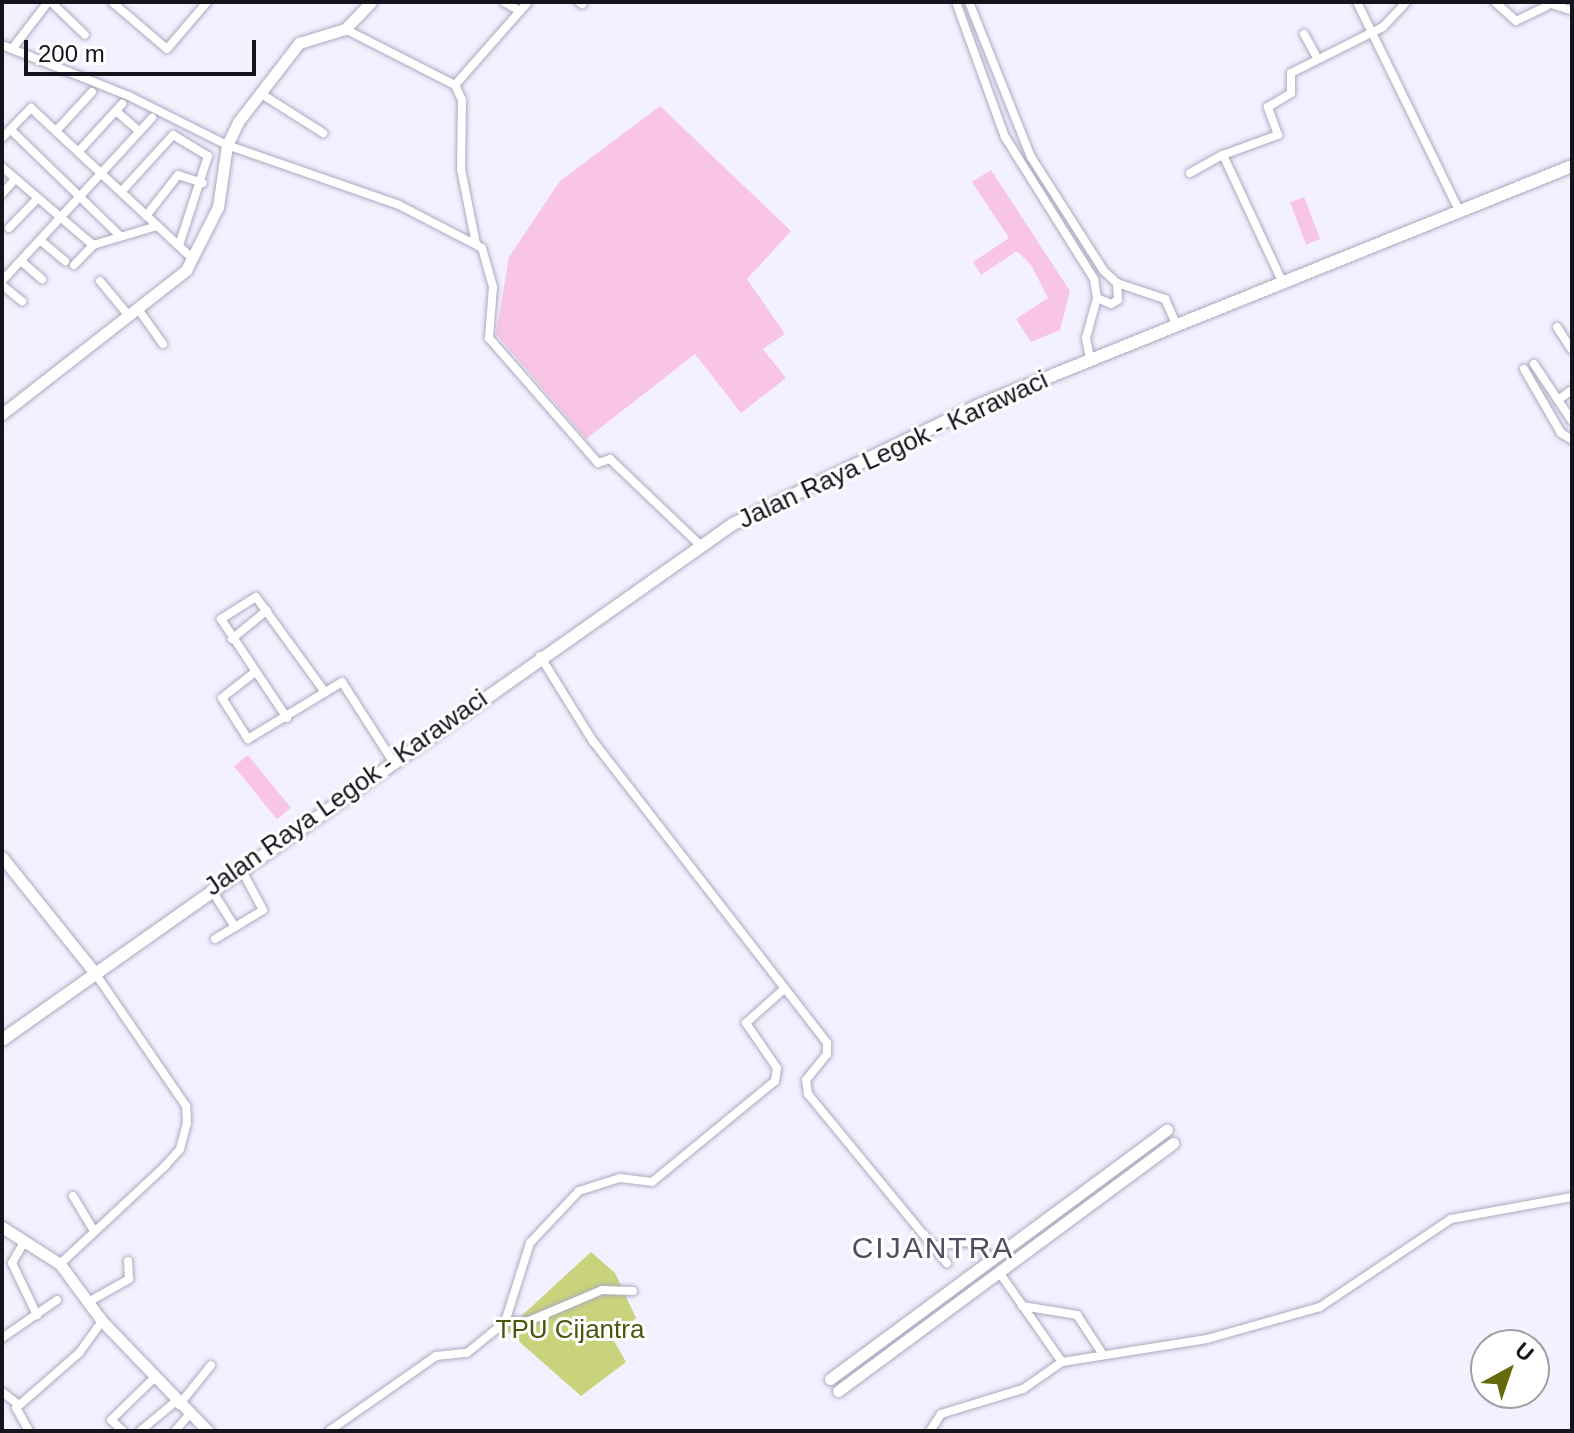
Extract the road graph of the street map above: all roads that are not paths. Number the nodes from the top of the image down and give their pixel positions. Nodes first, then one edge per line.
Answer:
1 (50, 2) edge
2 (112, 2) edge
3 (207, 2) edge
4 (371, 2) edge
5 (504, 2) edge
6 (528, 2) edge
7 (956, 2) edge
8 (969, 2) edge
9 (1357, 2) edge
10 (1406, 2) edge
11 (1495, 2) edge
12 (1548, 4) edge
13 (1569, 10) dead end
14 (520, 11) junction
15 (345, 29) junction
16 (1368, 32) junction
17 (1304, 34) dead end
18 (85, 35) dead end
19 (2, 45) edge
20 (12, 49) junction
21 (1317, 57) junction
22 (455, 85) junction
23 (92, 92) dead end
24 (260, 93) junction
25 (152, 118) dead end
26 (183, 122) junction
27 (1016, 129) junction
28 (11, 130) junction
29 (56, 131) junction
30 (139, 131) junction
31 (323, 133) dead end
32 (173, 135) junction
33 (1005, 137) junction
34 (2, 138) edge
35 (1023, 143) junction
36 (227, 145) junction
37 (1011, 148) junction
38 (79, 151) junction
39 (1223, 155) junction
40 (1572, 166) edge
41 (2, 167) edge
42 (100, 173) junction
43 (1190, 173) dead end
44 (15, 179) junction
45 (203, 183) junction
46 (121, 192) junction
47 (2, 194) edge
48 (80, 197) junction
49 (37, 199) junction
50 (1460, 212) junction
51 (146, 216) junction
52 (59, 218) junction
53 (157, 226) junction
54 (9, 228) dead end
55 (120, 236) junction
56 (40, 240) junction
57 (1086, 242) junction
58 (476, 244) junction
59 (93, 245) junction
60 (179, 245) junction
61 (1074, 249) junction
62 (194, 260) junction
63 (21, 261) junction
64 (65, 261) dead end
65 (74, 265) dead end
66 (42, 279) dead end
67 (100, 281) dead end
68 (1282, 281) junction
69 (2, 283) edge
70 (1117, 283) junction
71 (1097, 298) junction
72 (22, 301) dead end
73 (134, 312) junction
74 (1176, 324) junction
75 (1557, 327) dead end
76 (163, 344) dead end
77 (1572, 350) edge
78 (1090, 359) junction
79 (1534, 364) dead end
80 (1524, 369) dead end
81 (1572, 390) edge
82 (1558, 400) junction
83 (2, 414) edge
84 (1572, 421) edge
85 (1572, 440) edge
86 (699, 544) junction
87 (267, 610) junction
88 (232, 639) junction
89 (539, 655) junction
90 (255, 672) junction
91 (324, 691) junction
92 (287, 718) junction
93 (392, 760) junction
94 (2, 857) edge
95 (241, 869) junction
96 (211, 889) junction
97 (235, 927) junction
98 (215, 939) dead end
99 (95, 973) junction
100 (784, 989) junction
101 (2, 1040) edge
102 (1167, 1130) dead end
103 (1173, 1143) dead end
104 (73, 1196) dead end
105 (1572, 1197) edge
106 (2, 1227) edge
107 (1036, 1227) junction
108 (94, 1231) junction
109 (1045, 1238) junction
110 (23, 1244) junction
111 (933, 1246) junction
112 (991, 1260) junction
113 (128, 1261) dead end
114 (947, 1263) dead end
115 (60, 1264) junction
116 (999, 1272) junction
117 (633, 1291) dead end
118 (57, 1300) dead end
119 (90, 1301) junction
120 (1022, 1306) junction
121 (37, 1315) junction
122 (917, 1315) junction
123 (102, 1321) junction
124 (505, 1322) junction
125 (925, 1326) junction
126 (2, 1338) edge
127 (1102, 1353) junction
128 (1062, 1362) junction
129 (211, 1365) dead end
130 (154, 1378) junction
131 (830, 1379) dead end
132 (838, 1391) dead end
133 (2, 1392) edge
134 (176, 1404) junction
135 (17, 1406) junction
136 (4, 1410) edge
137 (189, 1415) junction
138 (29, 1431) edge
139 (123, 1431) edge
140 (140, 1431) edge
141 (175, 1431) edge
142 (208, 1431) edge
143 (329, 1431) edge
144 (930, 1431) edge

1 - 18 street
1 - 20 street
2 - 3 street
4 - 15 street
5 - 14 street
6 - 14 street
7 - 33 street
8 - 27 street
9 - 16 street
10 - 16 street
11 - 12 street
12 - 13 street
14 - 22 street
15 - 22 street
15 - 24 street
16 - 21 street
16 - 50 street
17 - 21 street
19 - 20 street
20 - 26 street
21 - 39 street
22 - 58 street
23 - 29 street
24 - 31 street
24 - 36 street
25 - 30 street
26 - 32 street
26 - 36 street
27 - 33 street
27 - 35 street
28 - 29 street
28 - 34 street
28 - 48 street
29 - 38 street
30 - 38 street
30 - 42 street
32 - 45 street
32 - 46 street
33 - 37 street
35 - 37 street
35 - 57 street
36 - 58 street
36 - 62 street
37 - 61 street
38 - 42 street
39 - 43 street
39 - 68 street
40 - 50 main road, Jalan Raya Legok - Karawaci
41 - 44 street
42 - 46 street
42 - 48 street
44 - 47 street
44 - 49 street
45 - 51 street
45 - 60 street
46 - 51 street
48 - 52 street
48 - 55 street
49 - 52 street
49 - 54 street
50 - 68 main road, Jalan Raya Legok - Karawaci
51 - 53 street
52 - 56 street
52 - 59 street
53 - 55 street
53 - 60 street
55 - 59 street
56 - 63 street
56 - 64 street
57 - 61 street
57 - 70 street
58 - 86 street
59 - 65 street
60 - 62 street
61 - 71 street
62 - 73 street
63 - 66 street
63 - 69 street
67 - 73 street
68 - 74 main road, Jalan Raya Legok - Karawaci
69 - 72 street
70 - 71 street
70 - 74 street
71 - 78 street
73 - 76 street
73 - 83 street
74 - 78 main road, Jalan Raya Legok - Karawaci
75 - 77 street
78 - 86 main road, Jalan Raya Legok - Karawaci
79 - 82 street
80 - 85 street
81 - 82 street
82 - 84 street
86 - 89 main road, Jalan Raya Legok - Karawaci
87 - 88 street
87 - 88 street
87 - 91 street
88 - 90 street
89 - 93 main road, Jalan Raya Legok - Karawaci
89 - 100 street
90 - 92 street
90 - 92 street
91 - 92 street
91 - 93 street
93 - 95 main road, Jalan Raya Legok - Karawaci
94 - 99 street
95 - 96 main road, Jalan Raya Legok - Karawaci
95 - 97 street
96 - 97 street
96 - 99 main road, Jalan Raya Legok - Karawaci
97 - 98 street
99 - 101 main road, Jalan Raya Legok - Karawaci
99 - 108 street
100 - 111 street
100 - 124 street
102 - 107 street
103 - 109 street
104 - 108 street
105 - 127 street
106 - 110 street
107 - 109 street
107 - 112 street
108 - 115 street
109 - 116 street
110 - 115 street
110 - 121 street
111 - 112 street
111 - 114 street
112 - 122 street
113 - 119 street
115 - 119 street
116 - 120 street
116 - 125 street
117 - 124 street
118 - 121 street
119 - 123 street
120 - 127 street
120 - 128 street
121 - 126 street
122 - 125 street
122 - 131 street
123 - 130 street
123 - 135 street
124 - 143 street
125 - 132 street
127 - 128 street
128 - 144 street
129 - 134 street
130 - 134 street
130 - 139 street
133 - 135 street
134 - 137 street
134 - 140 street
135 - 136 street
135 - 138 street
137 - 141 street
137 - 142 street

